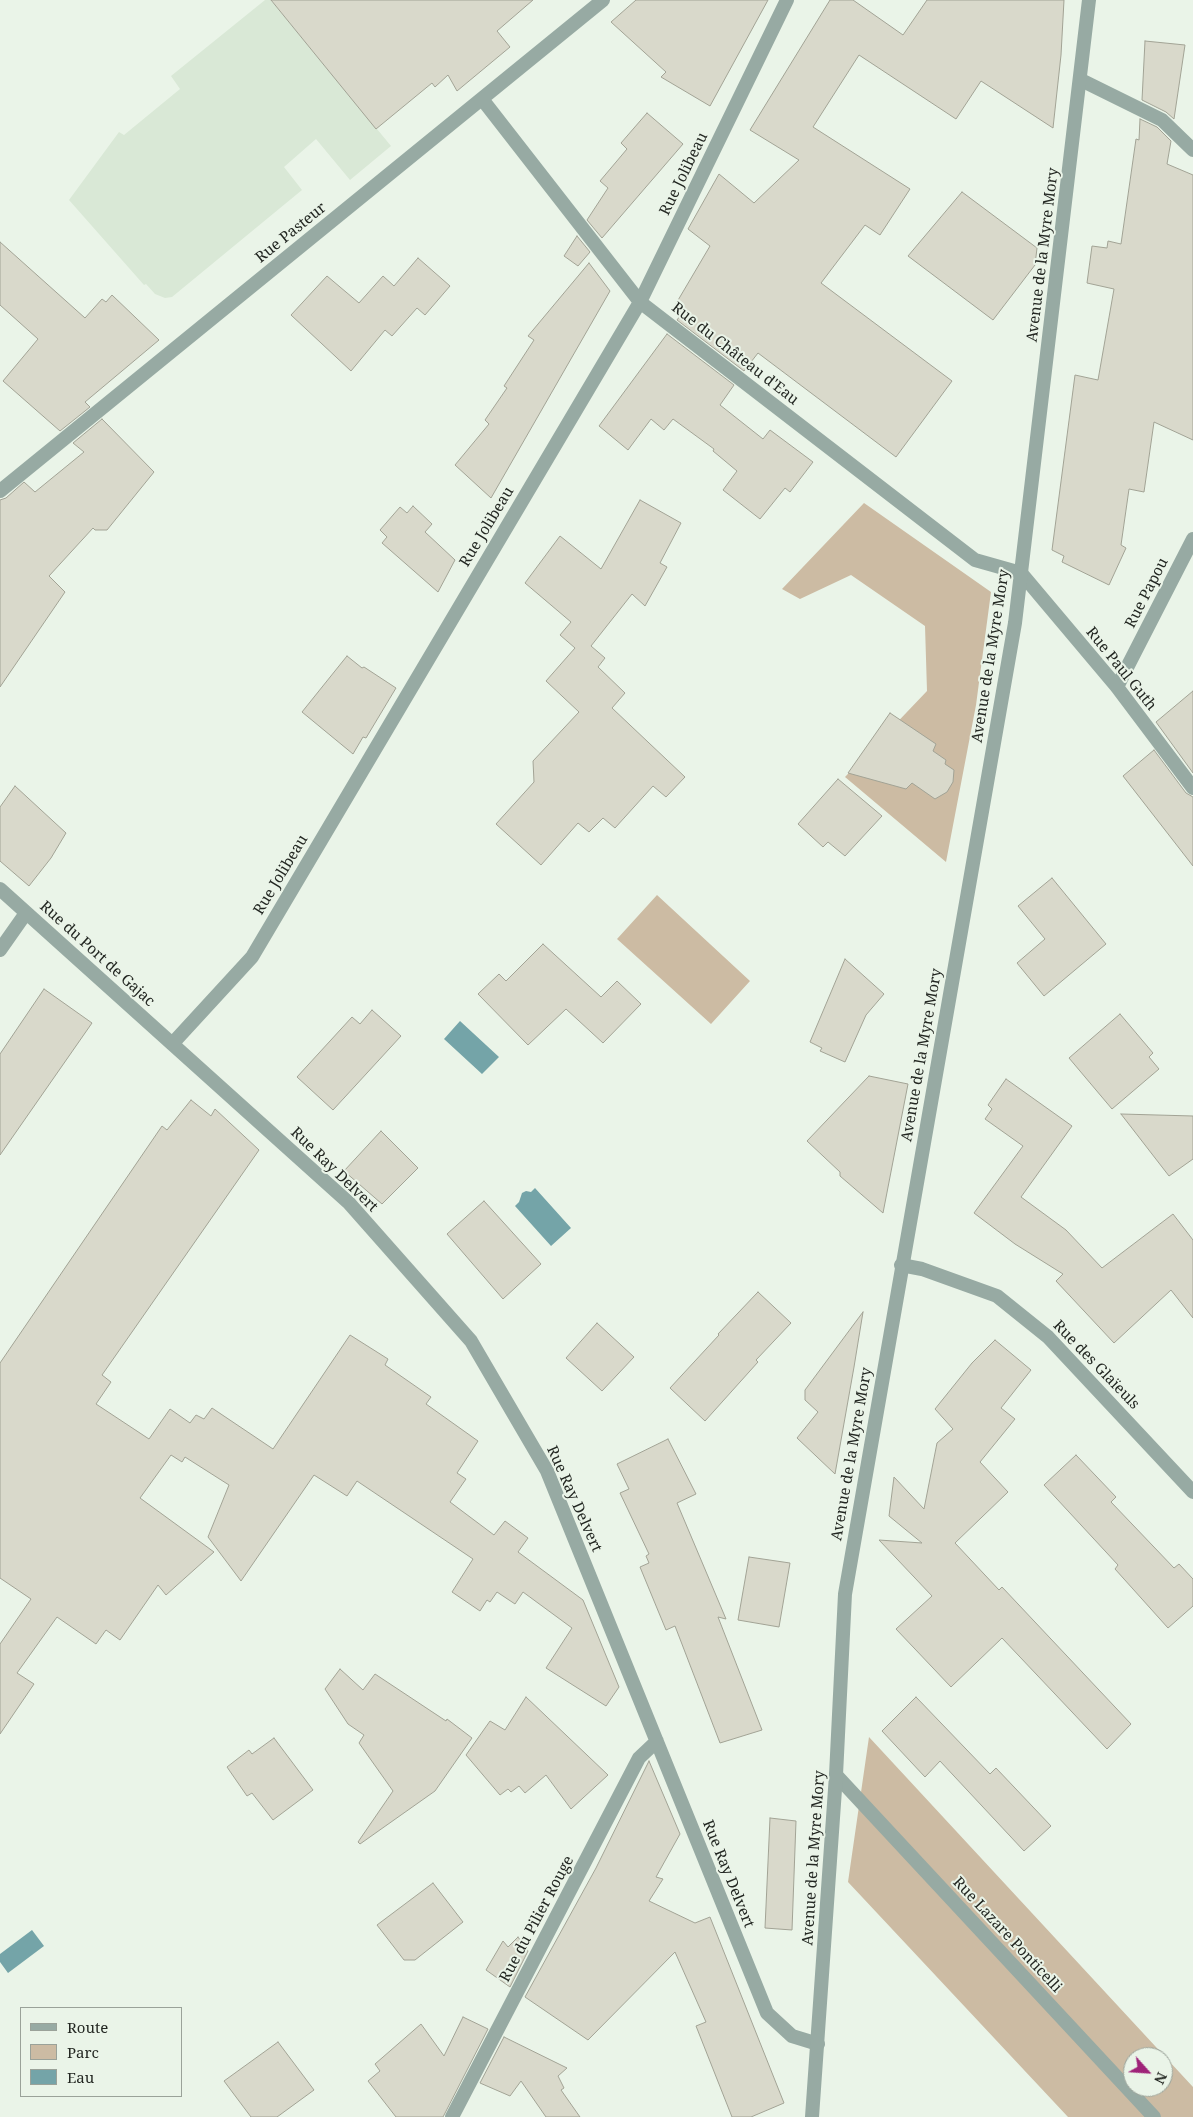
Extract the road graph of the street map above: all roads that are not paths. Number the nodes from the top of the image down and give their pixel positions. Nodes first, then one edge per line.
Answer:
1 (603, 0) edge
2 (787, 0) edge
3 (1089, 0) edge
4 (1081, 80) junction
5 (482, 99) junction
6 (1193, 150) edge
7 (640, 302) junction
8 (0, 491) edge
9 (1193, 539) edge
10 (1021, 573) junction
11 (1117, 687) junction
12 (1193, 788) edge
13 (0, 889) edge
14 (26, 913) junction
15 (0, 950) edge
16 (173, 1043) junction
17 (901, 1265) junction
18 (1193, 1492) edge
19 (657, 1741) junction
20 (836, 1775) junction
21 (818, 2044) junction
22 (452, 2117) edge
23 (812, 2117) edge
24 (1154, 2117) edge

1 - 5 street, Rue Pasteur
2 - 7 street, Rue Jolibeau
3 - 4 street, Avenue de la Myre Mory
4 - 6 street
4 - 10 street, Avenue de la Myre Mory
5 - 7 street, Rue du Château d'Eau
5 - 8 street, Rue Pasteur
7 - 10 street, Rue du Château d'Eau
7 - 16 street, Rue Jolibeau
9 - 11 street, Rue Papou
10 - 11 street, Rue Paul Guth
10 - 17 street, Avenue de la Myre Mory
11 - 12 street, Rue Paul Guth
13 - 14 street, Rue du Port de Gajac
14 - 15 street
14 - 16 street, Rue du Port de Gajac
16 - 19 street, Rue Ray Delvert
17 - 18 street, Rue des Glaïeuls
17 - 20 street, Avenue de la Myre Mory
19 - 21 street, Rue Ray Delvert
19 - 22 street, Rue du Pilier Rouge
20 - 21 street, Avenue de la Myre Mory
20 - 24 street, Rue Lazare Ponticelli
21 - 23 street, Avenue de la Myre Mory

